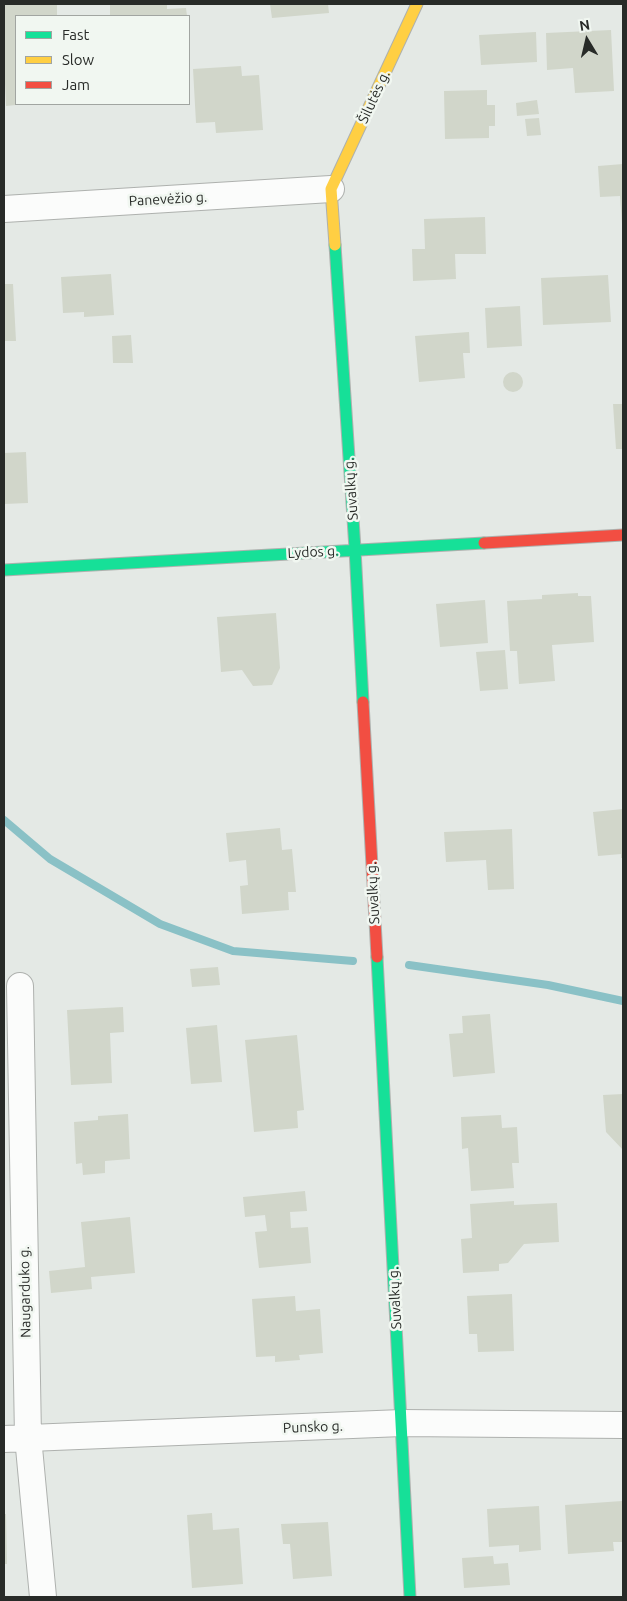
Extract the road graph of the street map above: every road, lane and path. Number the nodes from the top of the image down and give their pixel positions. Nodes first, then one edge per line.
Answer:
1 (417, 4) edge
2 (331, 189) junction
3 (4, 209) edge
4 (623, 535) edge
5 (355, 549) junction
6 (4, 570) edge
7 (20, 986) dead end
8 (402, 1423) junction
9 (623, 1426) edge
10 (16, 1438) edge
11 (43, 1597) edge
12 (410, 1597) edge

1 - 2 street, Šilutės g.
2 - 3 street, Panevėžio g.
2 - 5 street, Suvalkų g.
4 - 5 street, Lydos g.
5 - 6 street, Lydos g.
5 - 8 street, Suvalkų g.
7 - 10 street, Naugarduko g.
8 - 9 street, Punsko g.
8 - 10 street, Punsko g.
8 - 12 street, Suvalkų g.
10 - 11 street, Naugarduko g.

